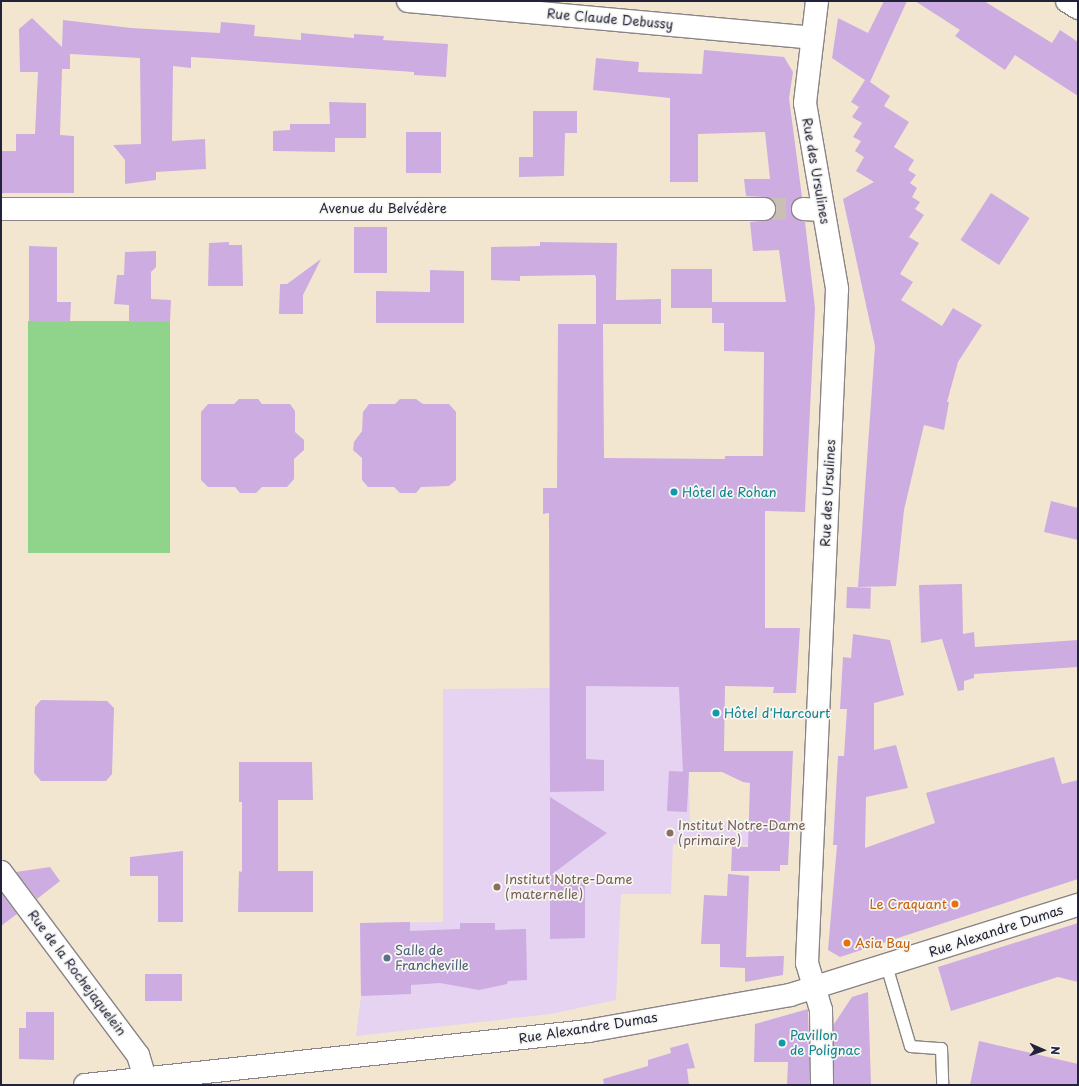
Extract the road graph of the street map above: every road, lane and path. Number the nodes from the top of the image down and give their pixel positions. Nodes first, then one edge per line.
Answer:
1 (408, 1) edge
2 (816, 1) edge
3 (1067, 1) edge
4 (1078, 8) edge
5 (812, 38) junction
6 (1, 209) edge
7 (764, 209) tunnel mouth
8 (1, 872) edge
9 (1078, 905) edge
10 (886, 965) junction
11 (815, 987) junction
12 (145, 1078) junction
13 (85, 1085) edge
14 (822, 1085) edge
15 (942, 1085) edge

1 - 5 street, Rue Claude Debussy
2 - 5 street, Rue des Ursulines
3 - 4 street
5 - 11 street, Rue des Ursulines
6 - 7 street, Avenue du Belvédère
8 - 12 street, Rue de la Rochejaquelein
9 - 10 street, Rue Alexandre Dumas
10 - 11 street, Rue Alexandre Dumas
10 - 15 lane
11 - 12 street, Rue Alexandre Dumas
11 - 14 street, Rue des Ursulines
12 - 13 street, Rue Alexandre Dumas

